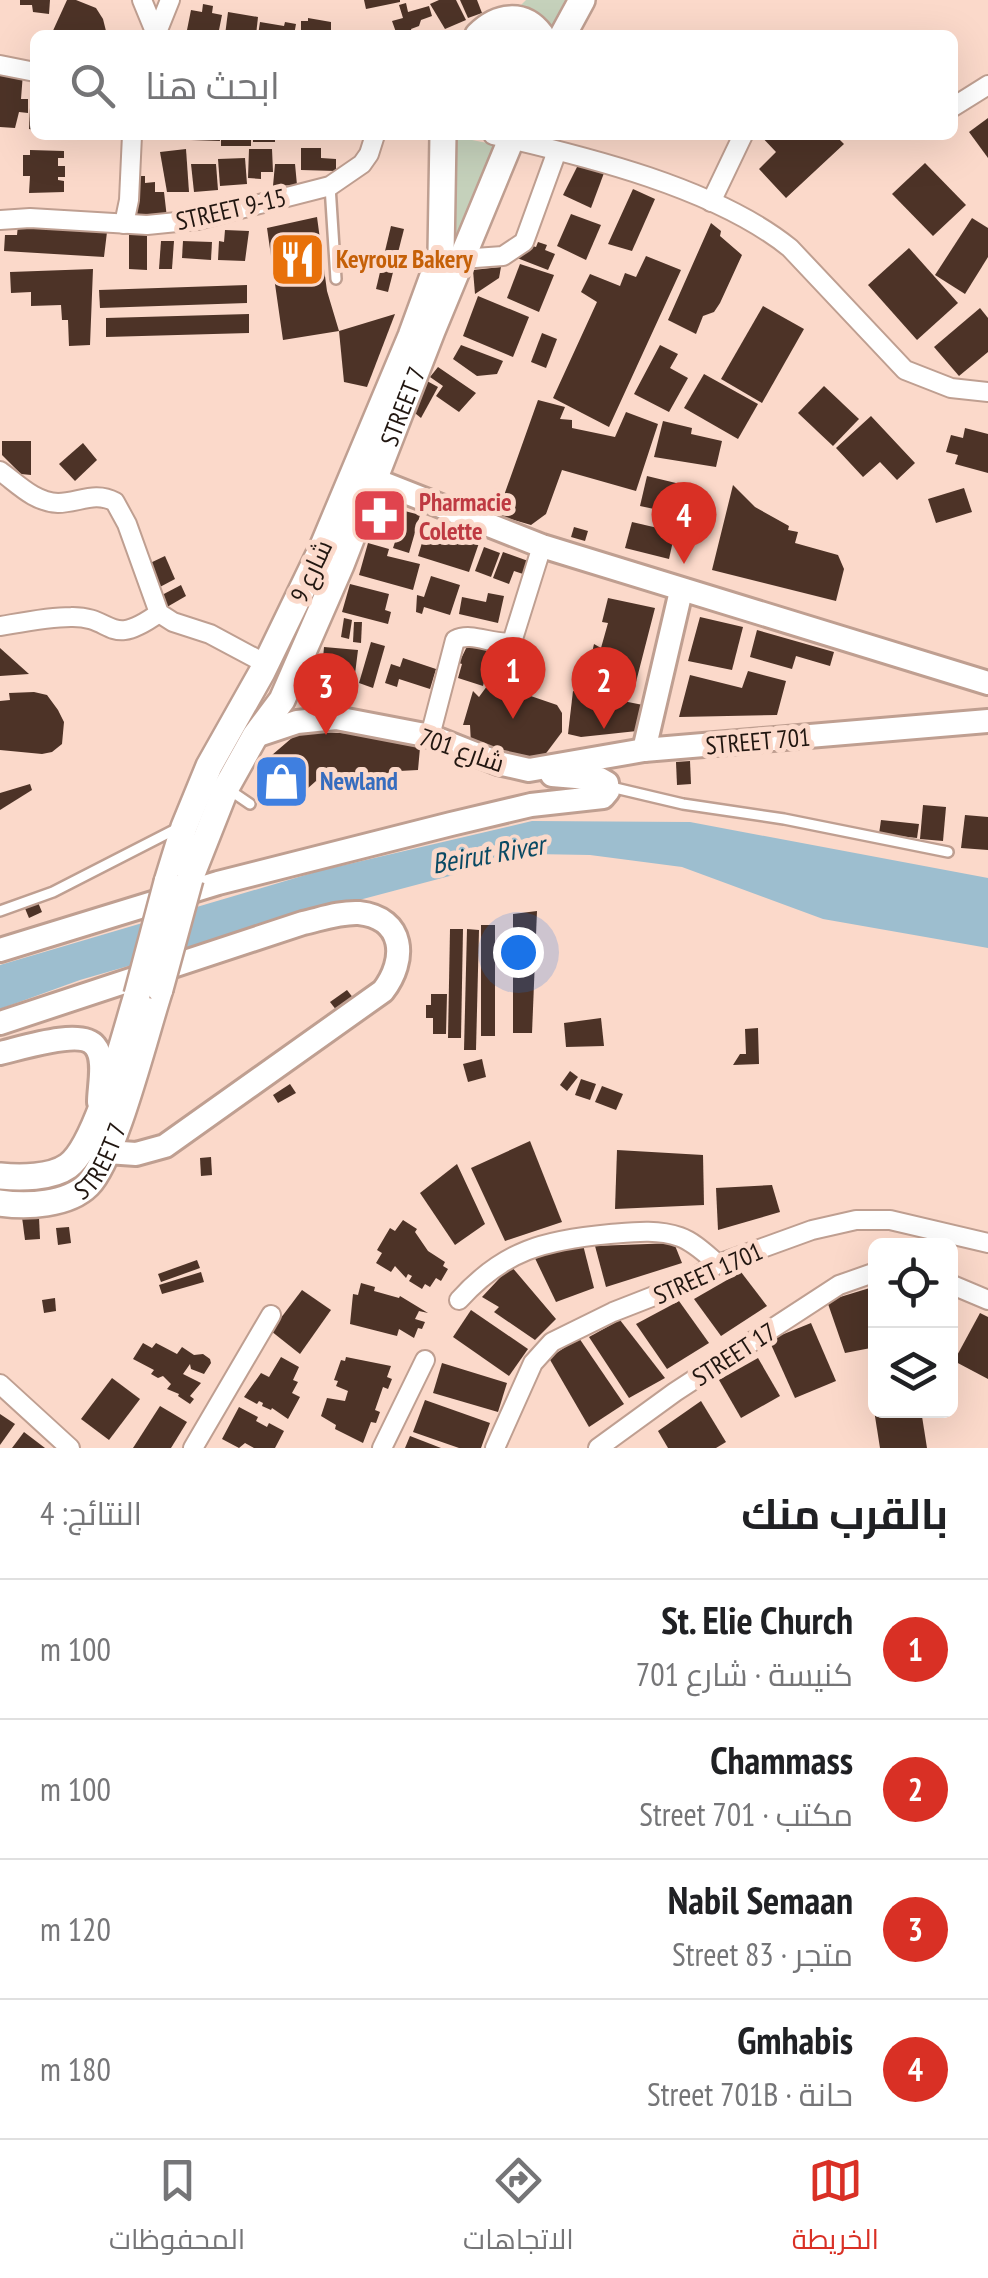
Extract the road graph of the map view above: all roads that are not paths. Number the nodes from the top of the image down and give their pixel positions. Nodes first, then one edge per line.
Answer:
1 (142, 0) edge
2 (511, 0) edge
3 (582, 0) edge
4 (168, 4) edge
5 (150, 30) edge
6 (152, 30) edge
7 (482, 30) edge
8 (483, 30) edge
9 (535, 30) edge
10 (566, 30) edge
11 (0, 65) edge
12 (30, 71) edge
13 (988, 84) edge
14 (958, 104) edge
15 (132, 140) edge
16 (373, 140) edge
17 (425, 140) edge
18 (443, 140) edge
19 (504, 140) edge
20 (520, 140) edge
21 (741, 140) edge
22 (557, 151) junction
23 (330, 186) junction
24 (711, 202) junction
25 (444, 203) junction
26 (0, 220) edge
27 (124, 224) junction
28 (451, 256) junction
29 (336, 279) dead end
30 (988, 392) edge
31 (0, 470) edge
32 (375, 480) junction
33 (542, 546) junction
34 (322, 548) junction
35 (682, 591) junction
36 (159, 613) junction
37 (0, 626) edge
38 (266, 664) junction
39 (293, 675) junction
40 (988, 684) edge
41 (282, 700) junction
42 (336, 718) junction
43 (988, 721) edge
44 (256, 736) junction
45 (430, 736) junction
46 (644, 750) junction
47 (529, 770) junction
48 (608, 787) junction
49 (226, 788) junction
50 (250, 804) dead end
51 (184, 827) junction
52 (948, 852) dead end
53 (179, 880) junction
54 (0, 911) edge
55 (0, 950) edge
56 (0, 1023) edge
57 (0, 1053) edge
58 (107, 1132) junction
59 (0, 1176) edge
60 (0, 1203) edge
61 (988, 1243) edge
62 (718, 1264) junction
63 (868, 1275) edge
64 (958, 1287) edge
65 (459, 1300) dead end
66 (988, 1300) edge
67 (271, 1315) dead end
68 (424, 1360) dead end
69 (0, 1384) edge
70 (70, 1448) edge
71 (193, 1448) edge
72 (382, 1448) edge
73 (494, 1448) edge
74 (598, 1448) edge

1 - 5 street
2 - 7 main road
3 - 10 main road
4 - 6 street
8 - 9 main road
11 - 12 street
13 - 14 street
15 - 27 street
16 - 23 street, STREET 9-15
17 - 25 main road
18 - 25 main road
19 - 28 main road
20 - 22 street
21 - 24 street
22 - 24 street
22 - 28 street
23 - 27 street, STREET 9-15
23 - 29 lane
24 - 30 street
25 - 28 main road
26 - 27 street, STREET 9-15
28 - 32 main road, STREET 7
28 - 34 main road, شارع 9
31 - 36 street
32 - 33 street
32 - 39 main road, STREET 7
33 - 35 street
33 - 45 street
34 - 38 main road, شارع 9
34 - 41 main road
35 - 40 street
35 - 46 street
36 - 37 street
36 - 38 street
38 - 51 main road, شارع 9
39 - 41 main road, STREET 7
39 - 42 street
41 - 44 main road, STREET 7
42 - 44 street
42 - 45 street, شارع 701
43 - 46 street, STREET 701
44 - 49 main road, STREET 7
45 - 47 street, شارع 701
46 - 47 street, STREET 701
47 - 48 street, شارع 701
48 - 52 lane
48 - 55 street
49 - 50 lane
49 - 53 main road, STREET 7
51 - 53 main road, شارع 9
51 - 54 lane
53 - 58 main road, STREET 7, bridge
56 - 58 street
57 - 58 street
58 - 59 main road, STREET 7
58 - 60 main road, STREET 7
61 - 62 street, STREET 1701
62 - 65 street
62 - 73 street, STREET 1701
63 - 74 street, STREET 17
64 - 66 street
67 - 71 street
68 - 72 street
69 - 70 street

